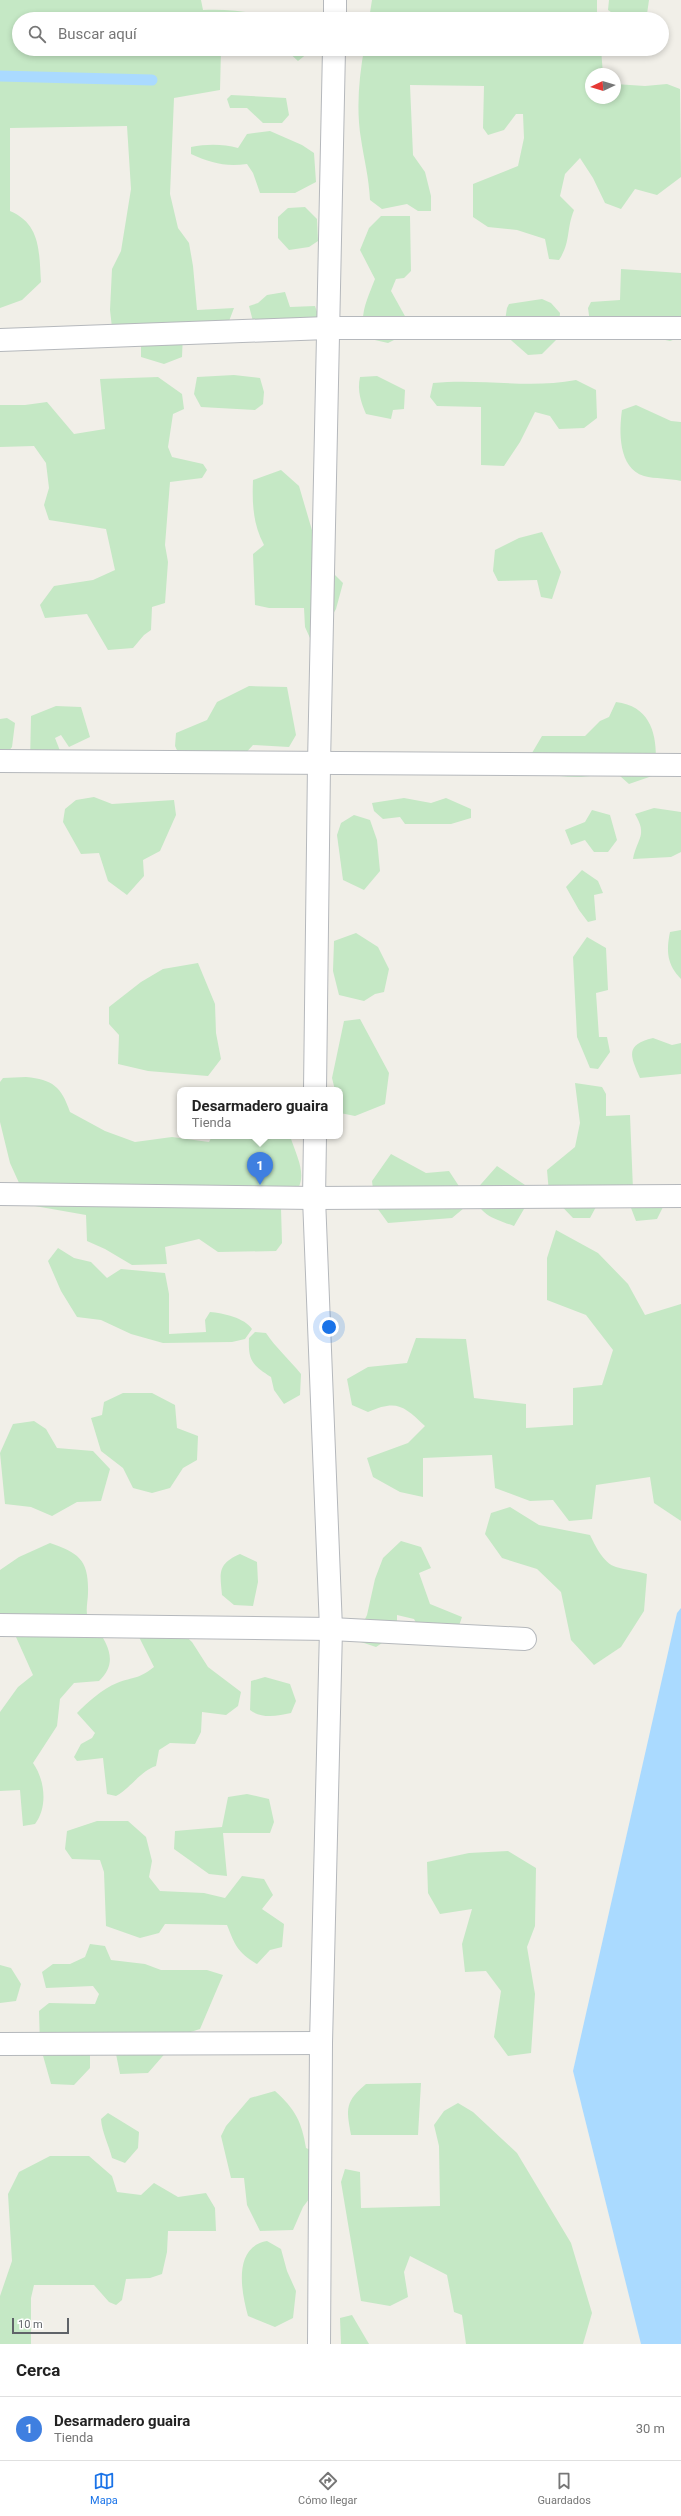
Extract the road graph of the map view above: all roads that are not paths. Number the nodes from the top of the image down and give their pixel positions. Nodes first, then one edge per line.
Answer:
1 (335, 0) edge
2 (335, 12) edge
3 (334, 56) edge
4 (327, 328) junction
5 (681, 328) edge
6 (0, 340) edge
7 (0, 760) edge
8 (319, 764) junction
9 (681, 765) edge
10 (316, 1087) edge
11 (315, 1139) edge
12 (0, 1194) edge
13 (681, 1196) edge
14 (314, 1198) junction
15 (0, 1625) edge
16 (330, 1629) junction
17 (525, 1639) dead end
18 (0, 2044) edge
19 (321, 2044) junction
20 (319, 2344) edge

1 - 2 street
3 - 4 street
4 - 5 street
4 - 6 street
4 - 8 street
7 - 8 street
8 - 9 street
8 - 10 street
11 - 14 street
12 - 14 street
13 - 14 street
14 - 16 street
15 - 16 street
16 - 17 street
16 - 19 street
18 - 19 street
19 - 20 street

